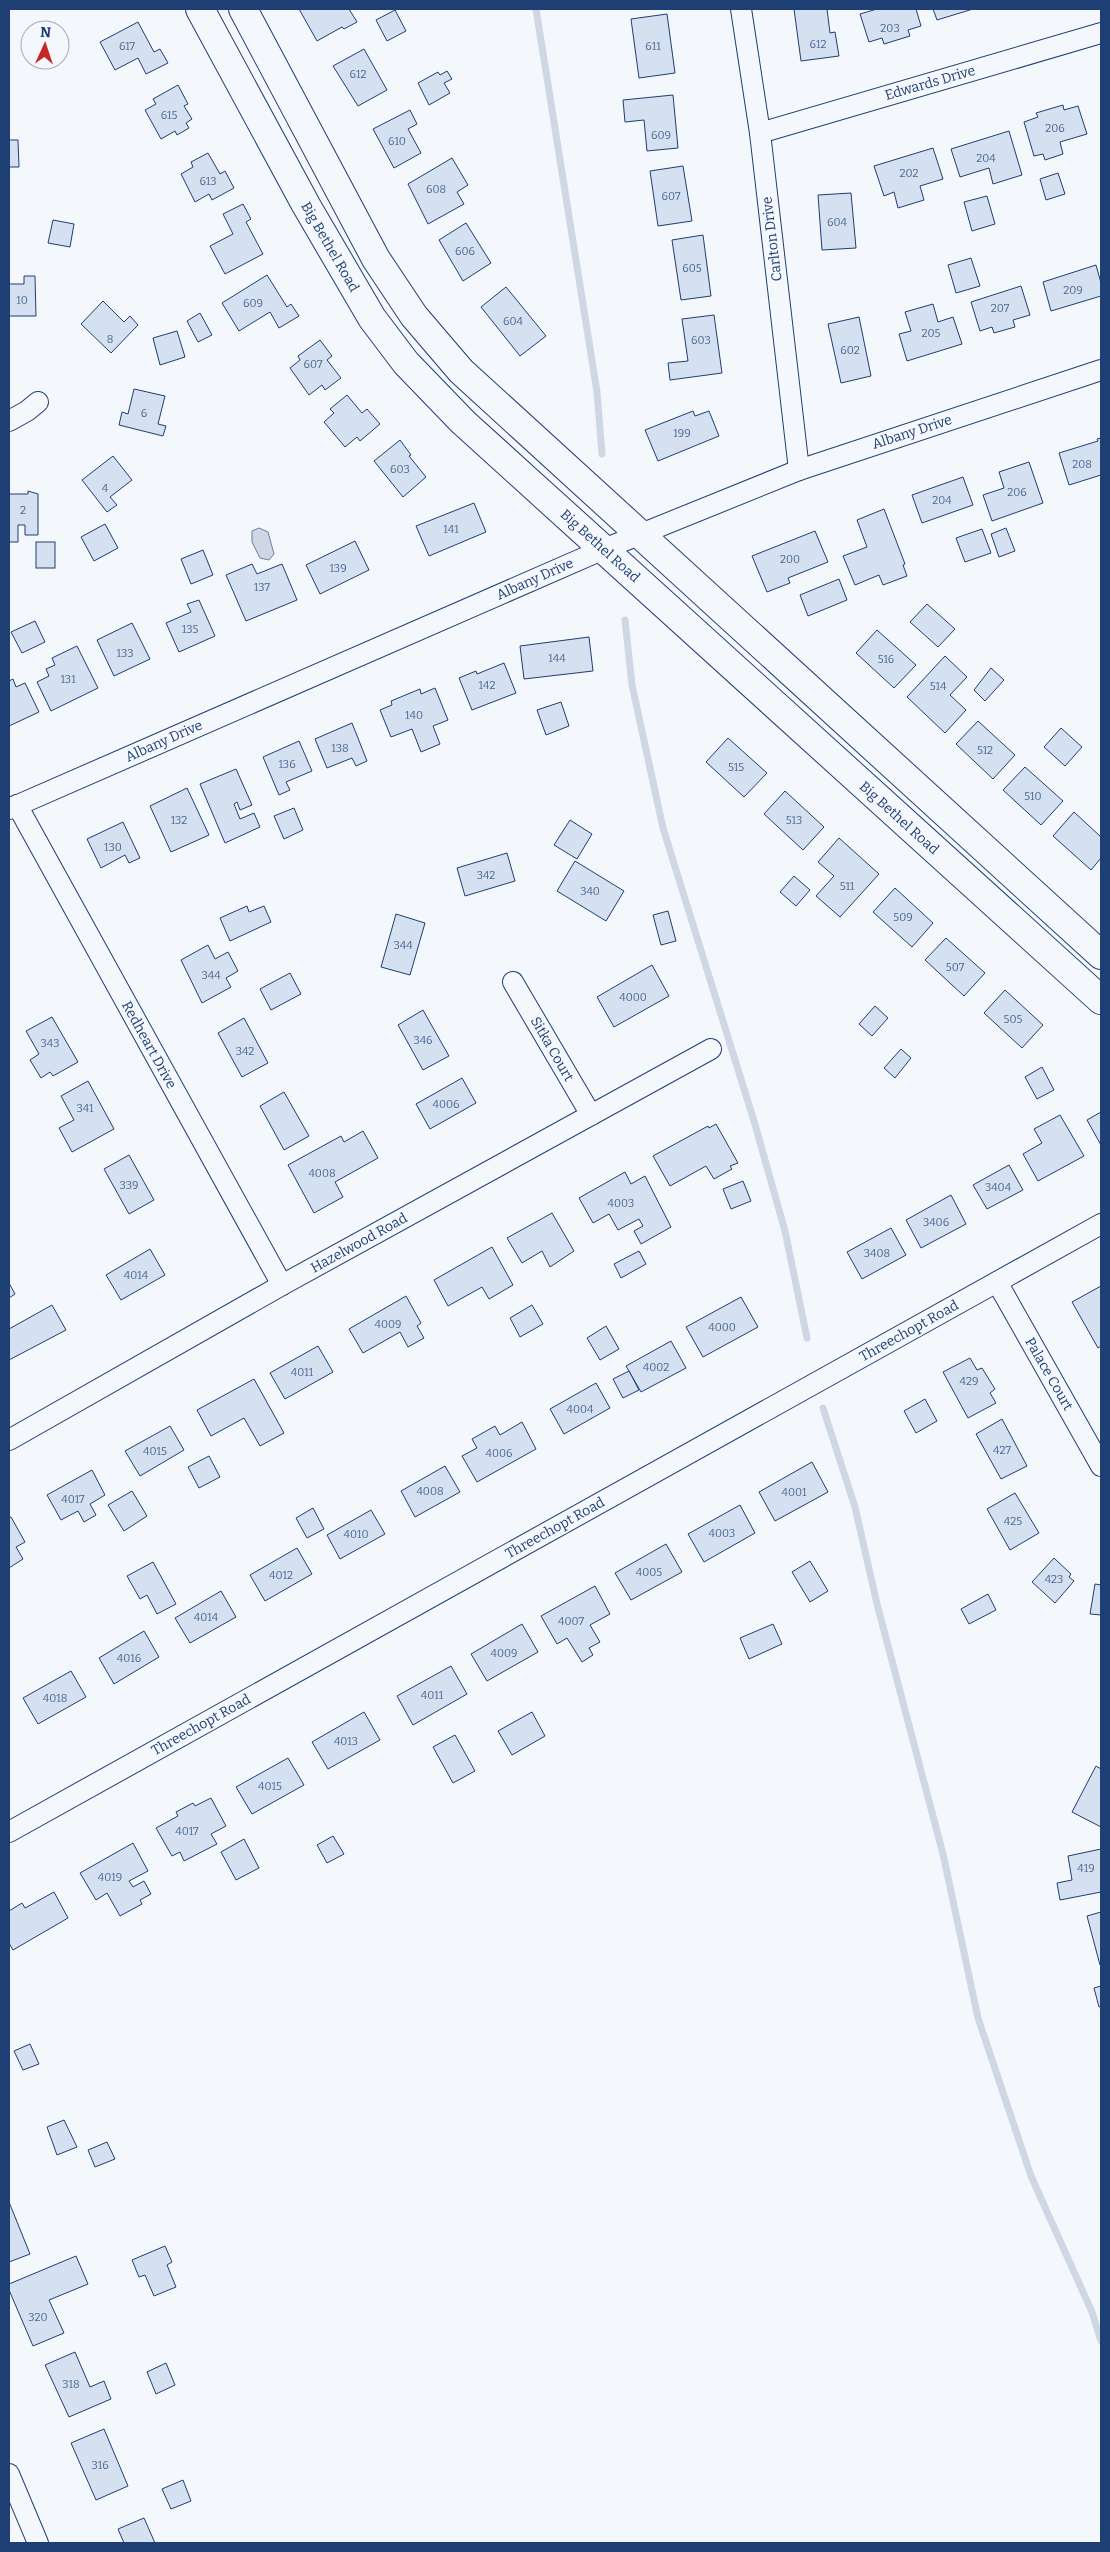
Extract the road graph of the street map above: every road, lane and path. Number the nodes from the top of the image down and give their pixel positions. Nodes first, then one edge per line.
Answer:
1 (200, 9) edge
2 (243, 9) edge
3 (741, 9) edge
4 (1101, 33) edge
5 (760, 133) junction
6 (358, 223) junction
7 (327, 242) junction
8 (1101, 370) edge
9 (38, 402) dead end
10 (9, 421) edge
11 (799, 470) junction
12 (639, 534) junction
13 (604, 549) junction
14 (13, 807) edge
15 (1101, 955) edge
16 (513, 982) dead end
17 (1101, 1000) edge
18 (711, 1049) dead end
19 (591, 1115) junction
20 (1101, 1224) edge
21 (997, 1282) junction
22 (282, 1285) junction
23 (9, 1440) edge
24 (1101, 1466) edge
25 (9, 1832) edge
26 (9, 2474) edge
27 (38, 2543) edge

1 - 7 main road, Big Bethel Road
2 - 6 main road
3 - 5 street, Carlton Drive
4 - 5 street, Edwards Drive
5 - 11 street, Carlton Drive
6 - 7 main road
6 - 12 main road
7 - 13 main road, Big Bethel Road
8 - 11 street, Albany Drive
9 - 10 street
11 - 12 street, Albany Drive
12 - 13 street, Albany Drive
12 - 15 main road
13 - 14 street, Albany Drive
13 - 17 main road, Big Bethel Road
14 - 22 street, Redheart Drive
16 - 19 street, Sitka Court
18 - 19 street, Hazelwood Road
19 - 22 street, Hazelwood Road
20 - 21 street, Threechopt Road
21 - 24 street, Palace Court
21 - 25 street, Threechopt Road
22 - 23 street, Hazelwood Road
26 - 27 street

